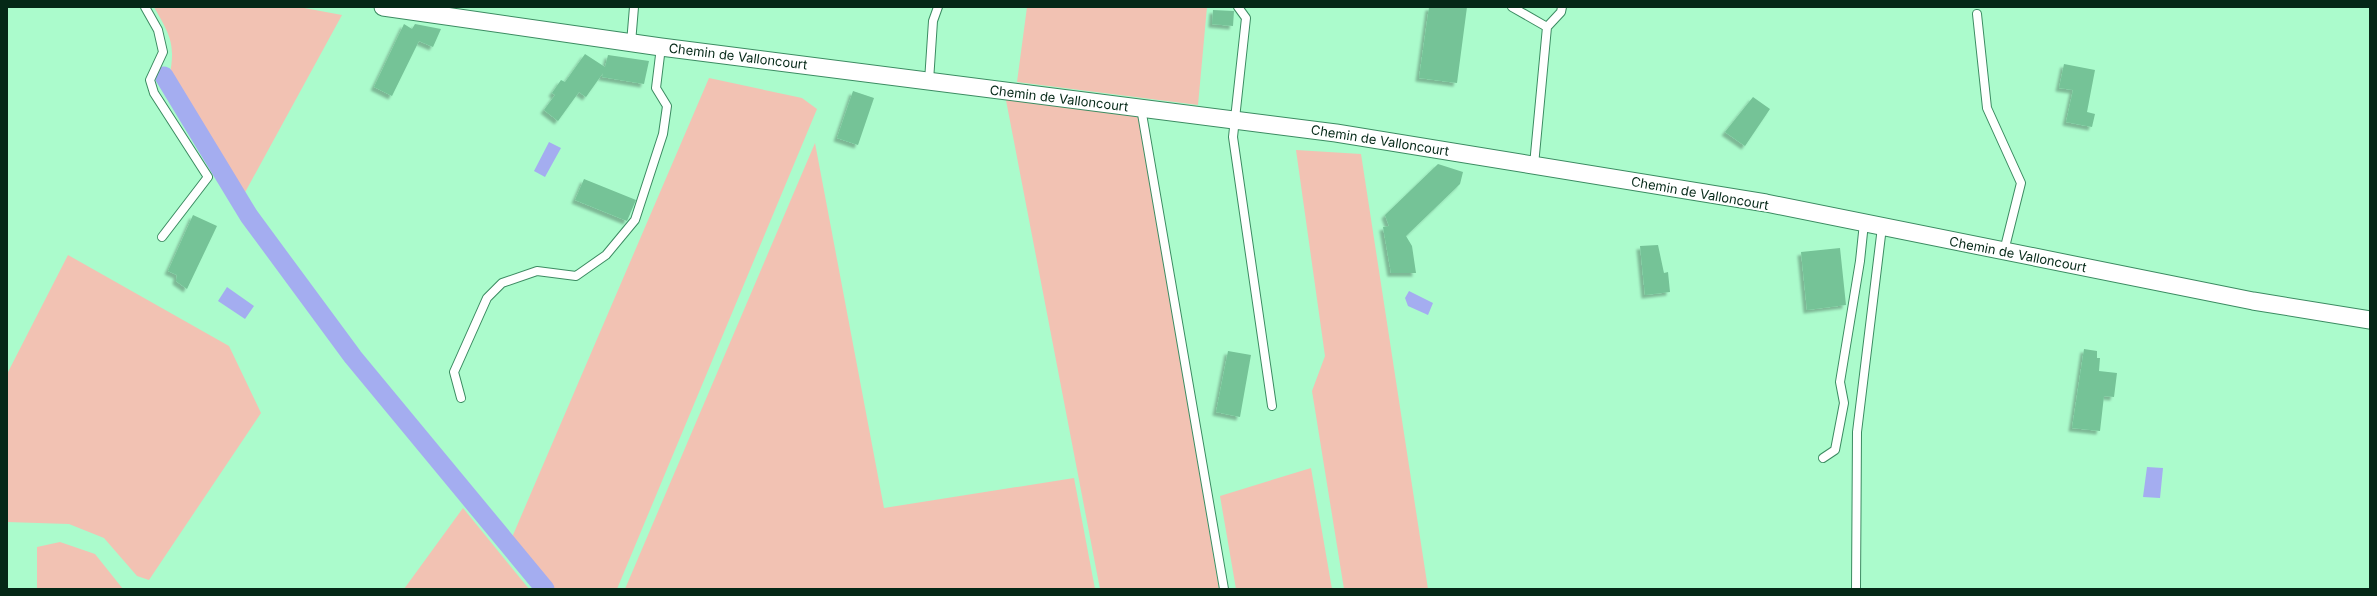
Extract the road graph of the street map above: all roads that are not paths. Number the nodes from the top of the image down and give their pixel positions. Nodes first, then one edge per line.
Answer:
1 (145, 7) edge
2 (383, 7) edge
3 (634, 7) edge
4 (938, 7) edge
5 (1238, 7) edge
6 (1512, 7) edge
7 (1562, 7) edge
8 (1977, 14) dead end
9 (1547, 27) junction
10 (631, 42) junction
11 (661, 47) junction
12 (929, 81) junction
13 (1141, 108) junction
14 (1235, 120) junction
15 (1534, 165) junction
16 (1864, 223) junction
17 (1882, 227) junction
18 (162, 237) dead end
19 (2004, 251) junction
20 (2370, 320) edge
21 (461, 398) dead end
22 (1272, 406) dead end
23 (1823, 458) dead end
24 (1224, 589) edge
25 (1856, 589) edge

1 - 18 lane
2 - 10 street, Chemin de Valloncourt
3 - 10 lane
4 - 12 lane
5 - 14 lane
6 - 9 lane
7 - 9 lane
8 - 19 lane
9 - 15 lane
10 - 11 street, Chemin de Valloncourt
11 - 12 street, Chemin de Valloncourt
11 - 21 lane
12 - 13 street, Chemin de Valloncourt
13 - 14 street, Chemin de Valloncourt
13 - 24 lane
14 - 15 street, Chemin de Valloncourt
14 - 22 lane
15 - 16 street, Chemin de Valloncourt
16 - 17 street, Chemin de Valloncourt
16 - 23 lane
17 - 19 street, Chemin de Valloncourt
17 - 25 lane
19 - 20 street, Chemin de Valloncourt

